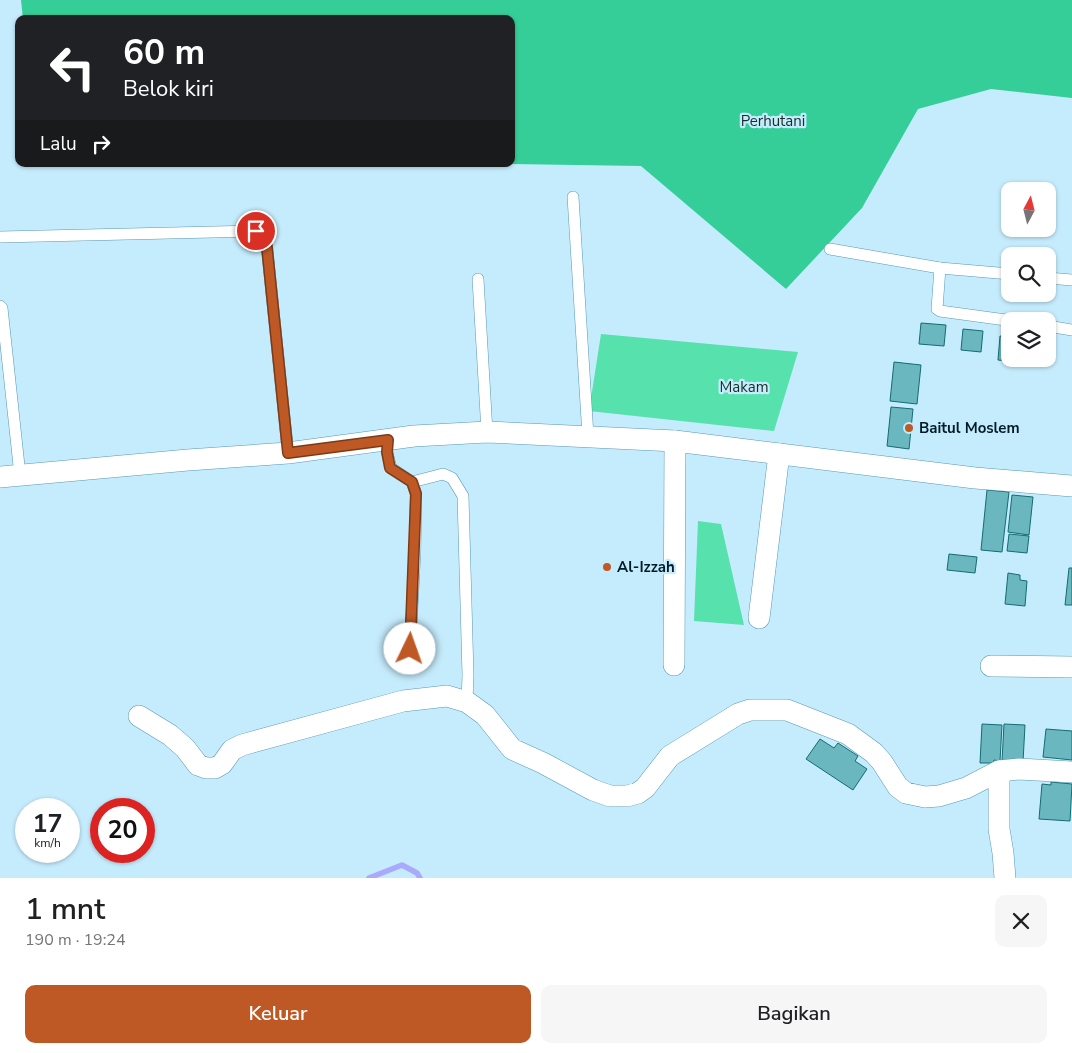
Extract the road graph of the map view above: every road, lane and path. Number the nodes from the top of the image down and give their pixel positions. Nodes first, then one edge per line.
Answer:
1 (573, 197) dead end
2 (0, 237) edge
3 (830, 249) dead end
4 (940, 268) junction
5 (1001, 273) edge
6 (478, 279) dead end
7 (1056, 279) edge
8 (1072, 280) edge
9 (0, 306) edge
10 (1001, 319) edge
11 (1056, 327) edge
12 (1072, 330) edge
13 (488, 432) junction
14 (588, 436) junction
15 (388, 440) junction
16 (675, 441) junction
17 (288, 453) junction
18 (779, 454) junction
19 (10, 476) edge
20 (412, 482) junction
21 (1072, 486) edge
22 (759, 618) dead end
23 (674, 665) dead end
24 (991, 666) dead end
25 (1072, 667) edge
26 (409, 668) dead end
27 (467, 702) junction
28 (139, 716) dead end
29 (999, 771) junction
30 (1072, 772) edge
31 (1005, 878) edge

1 - 14 lane
2 - 17 lane
3 - 4 lane
4 - 5 lane
4 - 10 lane
6 - 13 lane
7 - 8 lane
9 - 19 lane
11 - 12 lane
13 - 14 street
13 - 15 street
14 - 16 street
15 - 17 street
15 - 20 lane
16 - 18 street
16 - 23 street
17 - 19 street
18 - 21 street
18 - 22 street
20 - 26 lane
20 - 27 lane
24 - 25 street
27 - 28 street
27 - 29 street
29 - 30 street
29 - 31 street

